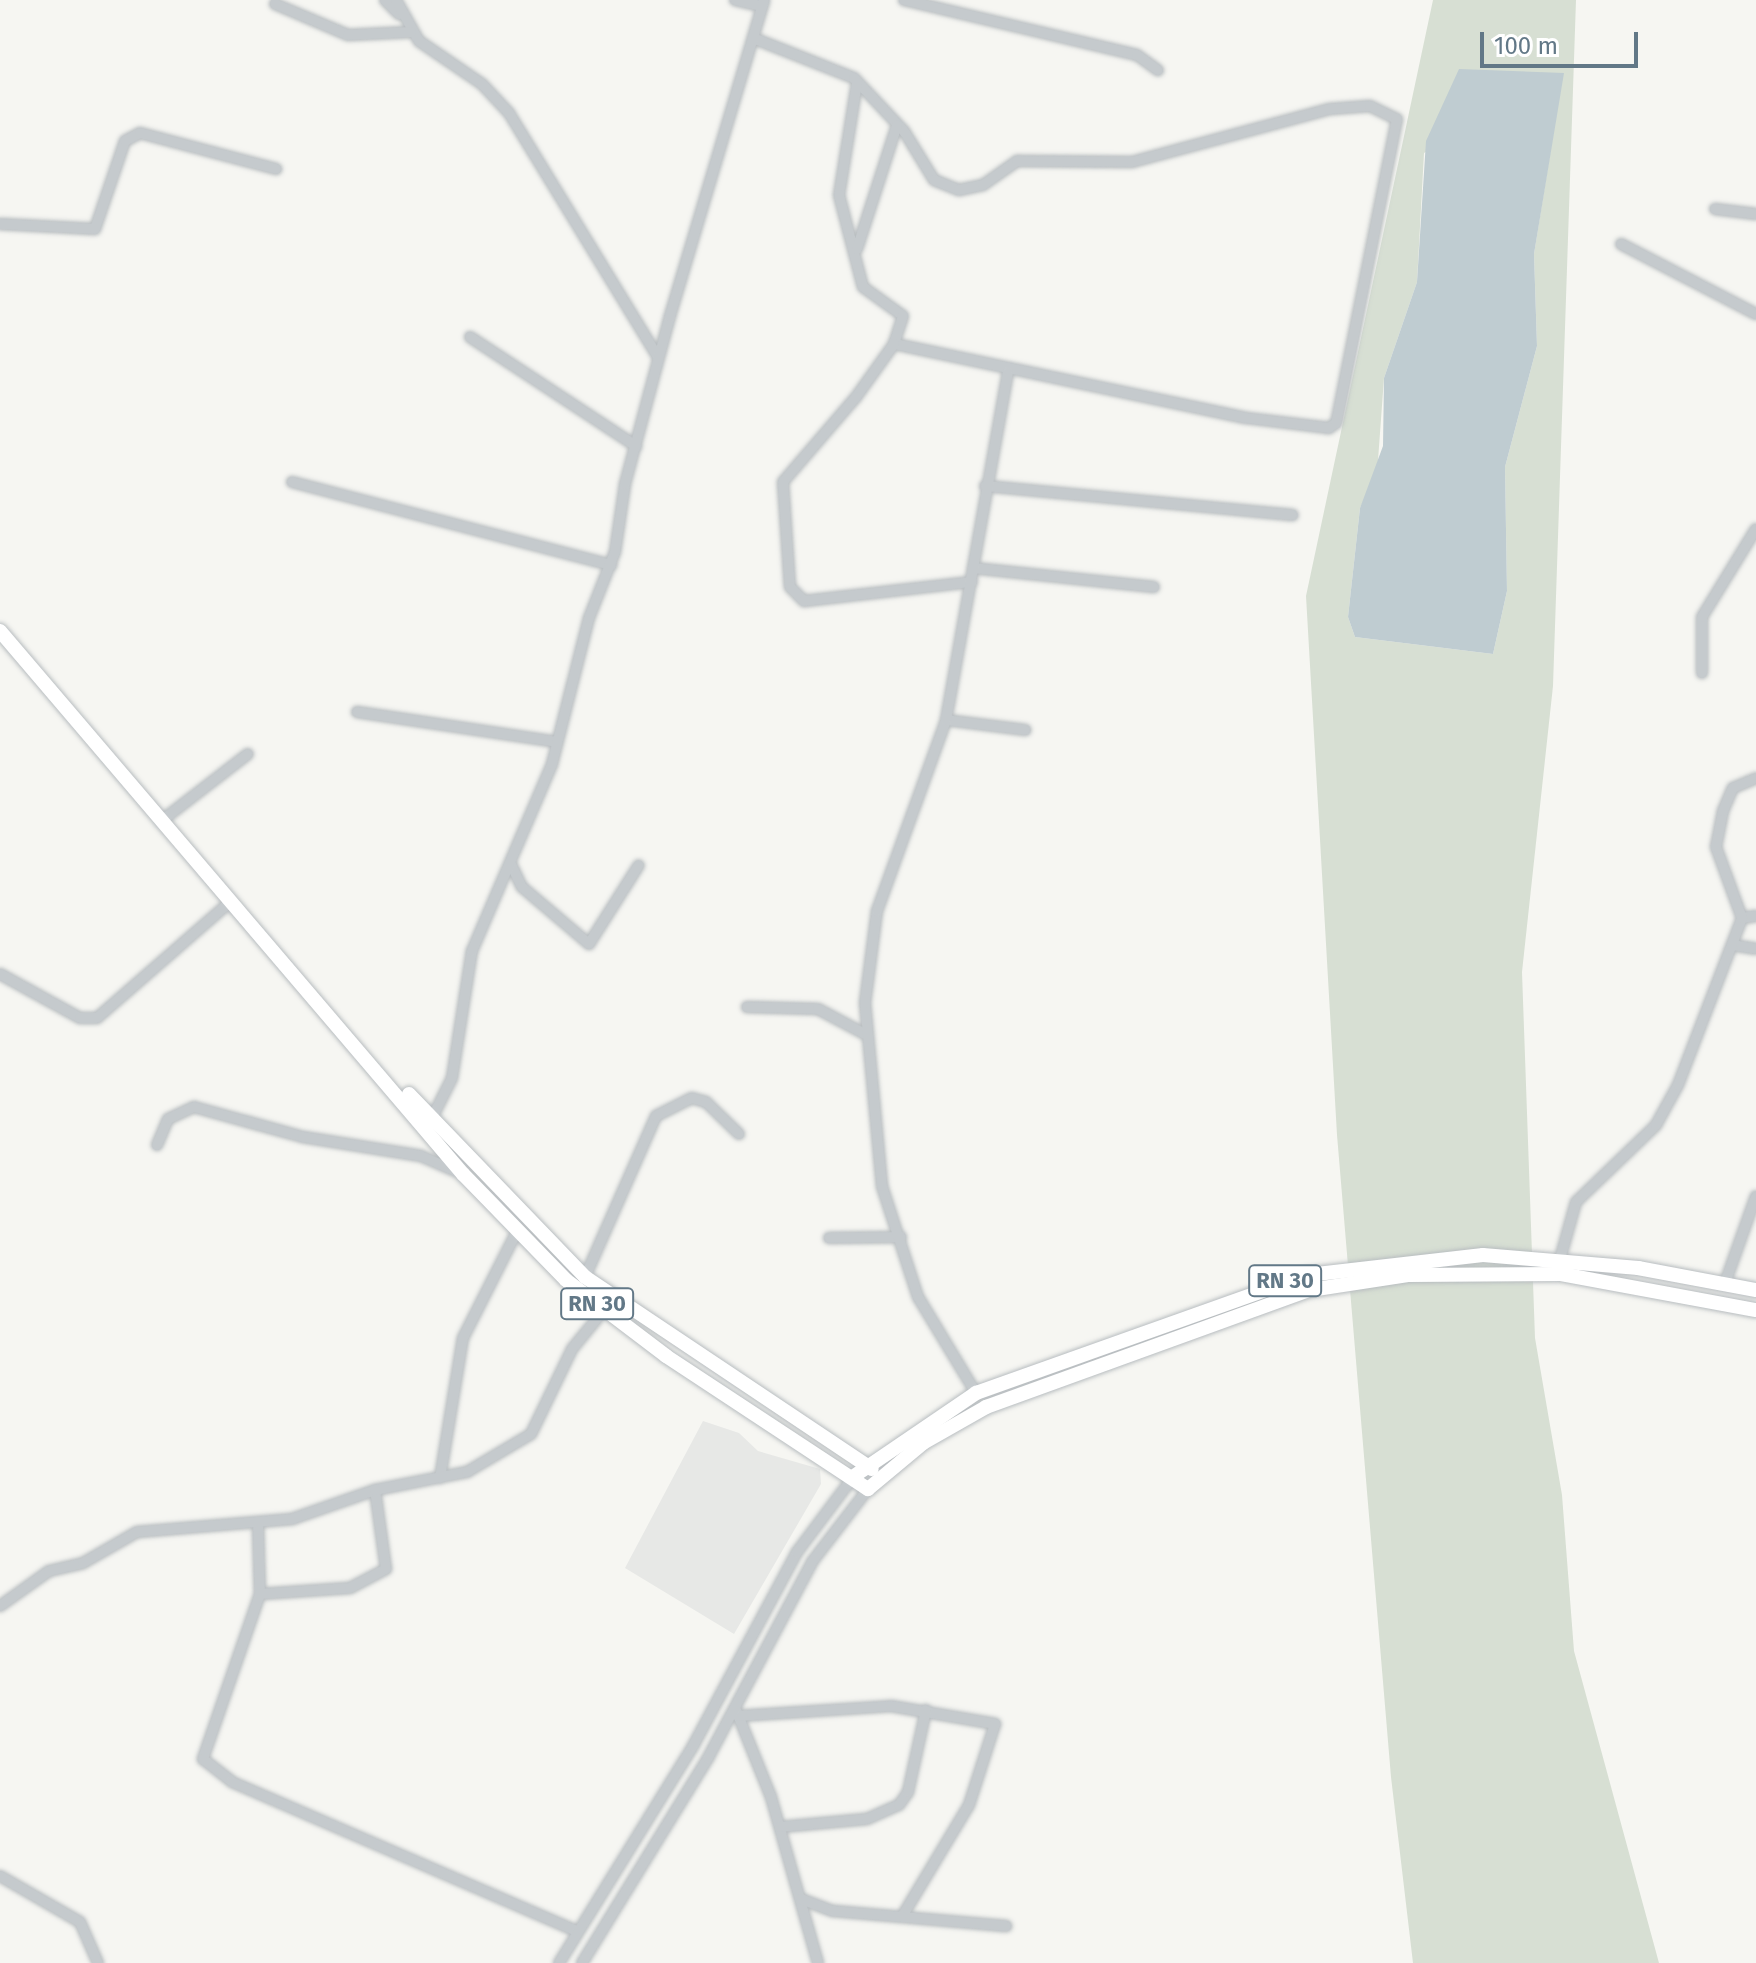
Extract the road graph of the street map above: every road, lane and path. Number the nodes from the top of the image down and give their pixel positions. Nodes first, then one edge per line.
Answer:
1 (385, 0) edge
2 (396, 0) edge
3 (735, 0) edge
4 (904, 0) edge
5 (763, 3) edge
6 (275, 4) dead end
7 (404, 18) junction
8 (411, 32) junction
9 (753, 38) junction
10 (1158, 70) dead end
11 (857, 83) junction
12 (897, 125) junction
13 (276, 169) dead end
14 (1715, 209) dead end
15 (1756, 214) edge
16 (0, 224) edge
17 (1621, 244) dead end
18 (857, 249) junction
19 (1756, 314) edge
20 (470, 337) dead end
21 (894, 344) junction
22 (659, 359) junction
23 (1008, 372) junction
24 (636, 446) junction
25 (292, 482) dead end
26 (985, 486) junction
27 (1293, 515) dead end
28 (1756, 529) edge
29 (1742, 556) junction
30 (1756, 558) edge
31 (611, 565) junction
32 (973, 568) junction
33 (972, 582) junction
34 (1154, 587) dead end
35 (0, 631) edge
36 (1702, 673) dead end
37 (357, 712) dead end
38 (946, 720) junction
39 (1025, 730) dead end
40 (557, 742) junction
41 (248, 754) dead end
42 (1756, 778) edge
43 (160, 822) junction
44 (639, 865) dead end
45 (512, 866) junction
46 (522, 887) junction
47 (500, 891) junction
48 (229, 903) junction
49 (1756, 916) edge
50 (1742, 918) junction
51 (1732, 945) junction
52 (1756, 949) edge
53 (0, 974) edge
54 (747, 1007) dead end
55 (867, 1035) junction
56 (376, 1064) junction
57 (433, 1116) junction
58 (739, 1134) dead end
59 (157, 1145) dead end
60 (463, 1174) junction
61 (1756, 1196) edge
62 (517, 1231) junction
63 (901, 1237) junction
64 (829, 1238) dead end
65 (1560, 1259) junction
66 (585, 1277) junction
67 (1725, 1283) junction
68 (1756, 1290) edge
69 (604, 1310) junction
70 (1756, 1310) edge
71 (976, 1393) junction
72 (867, 1464) junction
73 (854, 1476) junction
74 (880, 1476) junction
75 (440, 1478) junction
76 (868, 1489) junction
77 (375, 1490) junction
78 (258, 1524) junction
79 (260, 1594) junction
80 (0, 1606) edge
81 (926, 1710) junction
82 (737, 1713) junction
83 (780, 1827) junction
84 (0, 1876) edge
85 (801, 1899) junction
86 (903, 1915) junction
87 (1006, 1926) dead end
88 (576, 1931) junction
89 (98, 1963) edge
90 (559, 1963) edge
91 (582, 1963) edge
92 (818, 1963) edge

1 - 7 street
2 - 7 street
3 - 5 street
4 - 10 street
5 - 9 street
6 - 8 street
7 - 8 street
8 - 22 street
9 - 11 street
9 - 22 street
11 - 12 street
11 - 18 street
12 - 18 street
12 - 23 street
13 - 16 street
14 - 15 street
17 - 19 street
18 - 21 street
20 - 24 street
21 - 23 street
21 - 33 street
22 - 24 street
23 - 26 street
24 - 31 street
25 - 31 street
26 - 27 street
26 - 32 street
28 - 29 street
29 - 30 street
29 - 36 street
31 - 40 street
32 - 33 street
32 - 34 street
33 - 38 street
35 - 43 main road, RN 30
37 - 40 street
38 - 39 street
38 - 55 street
40 - 45 street
41 - 43 street
42 - 50 street
43 - 48 main road, RN 30
44 - 46 street
45 - 46 street
45 - 47 street
46 - 47 street
47 - 57 street
48 - 53 street
48 - 56 main road, RN 30
49 - 50 street
50 - 51 street
51 - 52 street
51 - 65 street
54 - 55 street
55 - 63 street
56 - 57 main road, RN 30
56 - 60 main road, RN 30
57 - 66 main road, RN 30
58 - 66 street
59 - 60 street
60 - 62 main road, RN 30
61 - 67 street
62 - 69 main road, RN 30
62 - 75 street
63 - 64 street
63 - 71 street
65 - 67 main road, RN 30 / RN 30
65 - 71 main road, RN 30 / RN 30
66 - 72 main road, RN 30
67 - 68 main road, RN 30 / RN 30
69 - 73 main road, RN 30
69 - 75 street
70 - 74 main road, RN 30
71 - 72 main road, RN 30 / RN 30
72 - 73 main road, RN 30 / RN 30
72 - 74 main road, RN 30
73 - 76 main road, RN 30
73 - 88 street
74 - 76 main road, RN 30
75 - 77 street
76 - 82 street
77 - 78 street
77 - 79 street
78 - 79 street
78 - 80 street
79 - 88 street
81 - 82 street
81 - 83 street
81 - 86 street
82 - 83 street
82 - 91 street
83 - 85 street
84 - 89 street
85 - 86 street
85 - 92 street
86 - 87 street
88 - 90 street

